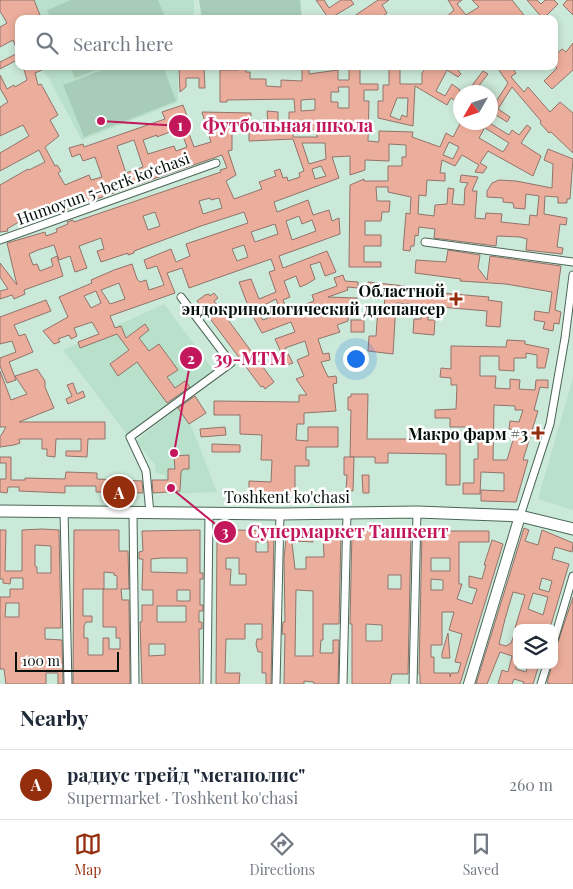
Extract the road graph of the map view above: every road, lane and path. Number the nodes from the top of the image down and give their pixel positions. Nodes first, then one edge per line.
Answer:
1 (216, 163) dead end
2 (0, 240) edge
3 (425, 242) dead end
4 (573, 262) edge
5 (573, 275) edge
6 (181, 297) dead end
7 (64, 511) junction
8 (0, 512) edge
9 (347, 512) junction
10 (417, 512) junction
11 (133, 513) junction
12 (150, 513) junction
13 (210, 513) junction
14 (280, 514) junction
15 (520, 516) junction
16 (573, 529) edge
17 (573, 576) edge
18 (558, 627) edge
19 (546, 669) edge
20 (68, 684) edge
21 (135, 684) edge
22 (207, 684) edge
23 (276, 684) edge
24 (343, 684) edge
25 (413, 684) edge
26 (469, 684) edge
27 (541, 684) edge

1 - 2 street, Humoyun 5-berk koʻchasi
3 - 4 street
5 - 15 street
6 - 12 street
7 - 8 main road, Toshkent ko'chasi
7 - 11 main road, Toshkent ko'chasi
7 - 20 street
9 - 10 main road, Toshkent ko'chasi
9 - 14 main road, Toshkent ko'chasi
9 - 24 street
10 - 15 main road, Toshkent ko'chasi
10 - 25 street
11 - 12 main road, Toshkent ko'chasi
11 - 21 street
12 - 13 main road, Toshkent ko'chasi
13 - 14 main road, Toshkent ko'chasi
13 - 22 street
14 - 23 street
15 - 16 main road, Toshkent ko'chasi
15 - 26 street
17 - 18 street
19 - 27 street

